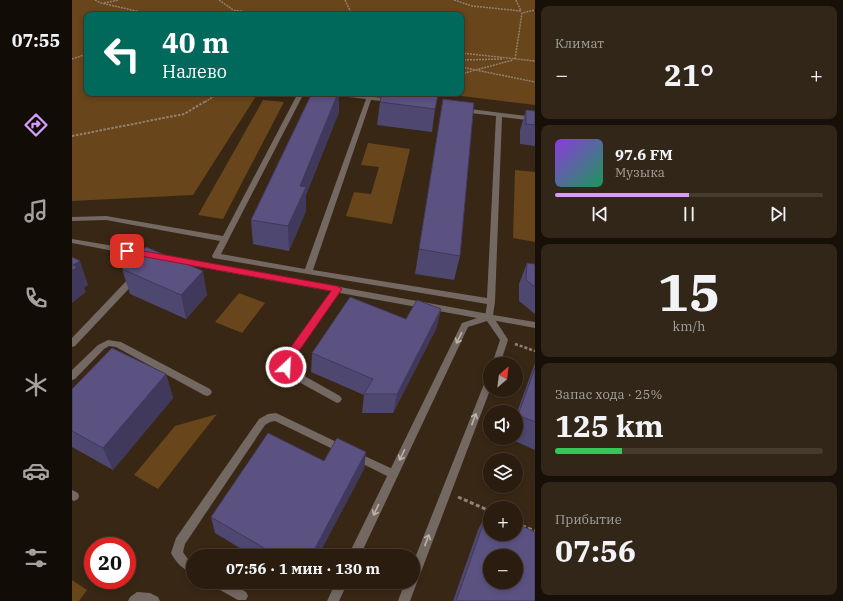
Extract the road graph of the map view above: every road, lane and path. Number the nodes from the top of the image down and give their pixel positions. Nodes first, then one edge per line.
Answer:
1 (95, 0) edge
2 (119, 0) edge
3 (219, 0) edge
4 (345, 0) edge
5 (454, 0) edge
6 (516, 0) edge
7 (101, 3) junction
8 (535, 10) edge
9 (521, 11) junction
10 (141, 12) edge
11 (246, 12) edge
12 (351, 12) edge
13 (522, 13) junction
14 (464, 53) edge
15 (84, 55) edge
16 (72, 59) edge
17 (515, 59) junction
18 (464, 60) edge
19 (535, 61) edge
20 (464, 68) edge
21 (476, 70) junction
22 (464, 73) edge
23 (535, 82) edge
24 (214, 96) edge
25 (299, 96) edge
26 (353, 96) edge
27 (369, 98) junction
28 (400, 102) edge
29 (453, 109) edge
30 (499, 114) junction
31 (535, 119) edge
32 (72, 136) edge
33 (72, 219) edge
34 (225, 239) junction
35 (72, 241) edge
36 (149, 262) junction
37 (308, 272) junction
38 (337, 289) junction
39 (491, 302) junction
40 (489, 317) junction
41 (535, 325) edge
42 (504, 340) junction
43 (72, 344) edge
44 (535, 351) edge
45 (498, 357) edge
46 (72, 376) edge
47 (207, 392) dead end
48 (483, 397) edge
49 (337, 399) dead end
50 (393, 474) junction
51 (446, 492) junction
52 (483, 508) edge
53 (523, 526) edge
54 (535, 531) edge
55 (357, 549) edge
56 (420, 559) edge
57 (186, 564) edge
58 (230, 589) edge
59 (339, 589) edge
60 (408, 589) edge
61 (242, 596) dead end
62 (134, 601) edge
63 (154, 601) edge
64 (333, 601) edge
65 (404, 601) edge

1 - 7 path
2 - 7 path
3 - 11 path
4 - 12 path
5 - 9 path
6 - 9 path
7 - 10 path
8 - 13 path
9 - 13 path
13 - 17 path
14 - 17 path
15 - 16 path
17 - 18 path
17 - 19 path
17 - 21 path
20 - 21 path
21 - 22 path
21 - 23 path
24 - 32 path
25 - 34 street
26 - 27 street
27 - 28 street
27 - 37 street
29 - 30 street
30 - 31 street
30 - 39 street
33 - 34 street
34 - 37 street
35 - 36 street
36 - 38 street
36 - 43 street
37 - 39 street
38 - 40 street
38 - 49 street
39 - 40 street
40 - 41 street
40 - 42 street
40 -> 50 street
42 - 44 path
42 - 45 street
46 - 47 street
51 -> 48 street
50 -> 55 street
50 - 57 street
51 - 52 path
56 -> 51 street
53 - 54 path
58 - 61 street
59 - 64 street
60 - 65 street
62 - 63 street

